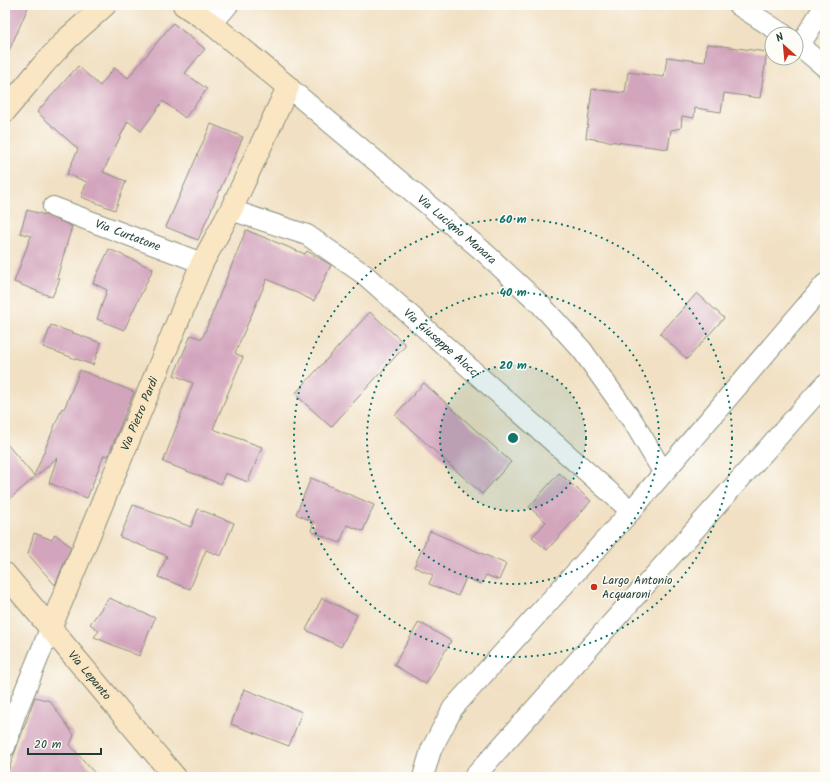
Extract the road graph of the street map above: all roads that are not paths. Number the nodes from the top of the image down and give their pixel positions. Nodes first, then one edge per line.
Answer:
1 (105, 5) edge
2 (184, 5) edge
3 (200, 5) edge
4 (228, 5) edge
5 (738, 5) edge
6 (825, 5) edge
7 (212, 24) junction
8 (771, 26) edge
9 (804, 35) edge
10 (804, 49) edge
11 (825, 67) edge
12 (288, 87) junction
13 (5, 111) edge
14 (53, 207) dead end
15 (231, 210) junction
16 (202, 263) junction
17 (825, 284) edge
18 (825, 384) edge
19 (663, 472) junction
20 (631, 510) junction
21 (5, 574) edge
22 (50, 628) junction
23 (5, 747) edge
24 (175, 777) edge
25 (423, 777) edge
26 (474, 777) edge

1 - 13 street
2 - 7 street, Via Luciano Manara
3 - 7 street
4 - 7 street
5 - 8 street
6 - 9 street
7 - 12 street, Via Luciano Manara
10 - 11 street
12 - 15 street, Via Pietro Pardi
12 - 19 street, Via Luciano Manara
14 - 16 street, Via Curtatone
15 - 16 street, Via Pietro Pardi
15 - 20 street, Via Giuseppe Alocci
16 - 22 street, Via Pietro Pardi
17 - 19 street
18 - 26 street
19 - 20 street
20 - 25 street
21 - 22 street, Via Lepanto
22 - 23 street, Via Pietro Pardi
22 - 24 street, Via Lepanto

